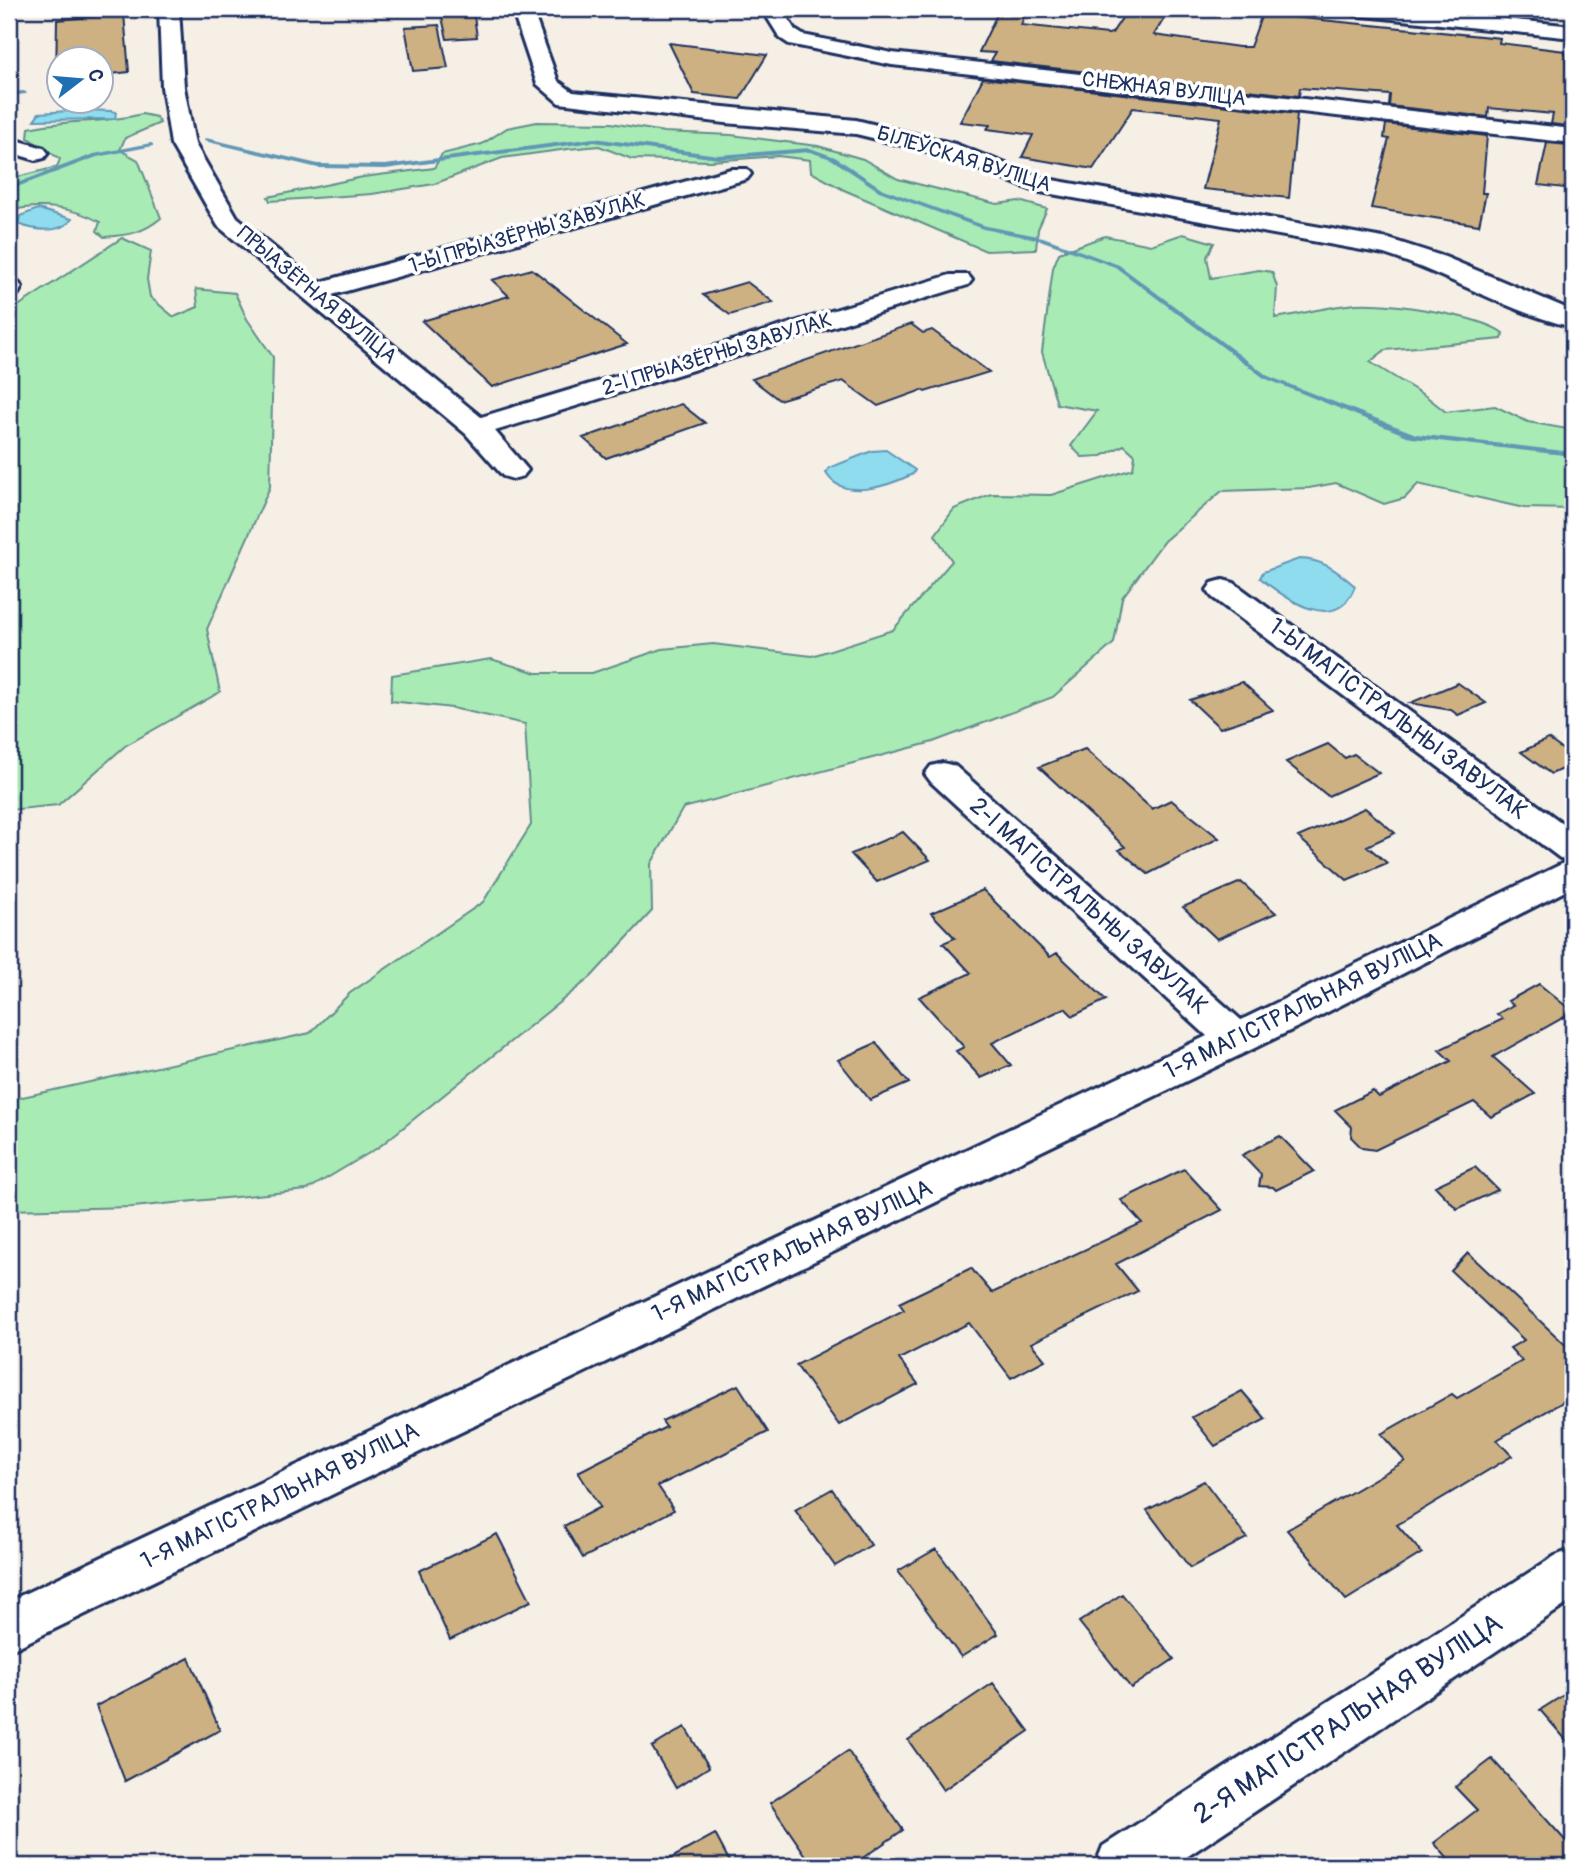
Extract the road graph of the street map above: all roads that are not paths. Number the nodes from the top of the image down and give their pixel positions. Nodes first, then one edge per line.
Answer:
1 (169, 9) edge
2 (522, 9) edge
3 (772, 9) edge
4 (1355, 9) edge
5 (1545, 19) edge
6 (1573, 32) edge
7 (1573, 136) edge
8 (9, 145) edge
9 (36, 153) dead end
10 (739, 174) dead end
11 (959, 280) dead end
12 (314, 292) junction
13 (1573, 319) edge
14 (476, 428) junction
15 (513, 470) dead end
16 (1223, 590) dead end
17 (943, 774) dead end
18 (1573, 849) edge
19 (1573, 872) edge
20 (1235, 1038) junction
21 (1573, 1572) edge
22 (9, 1627) edge
23 (1123, 1866) edge

1 - 12 street, ПРЫАЗЁРНАЯ ВУЛІЦА
2 - 13 street, БІЛЕЎСКАЯ ВУЛІЦА
3 - 7 street, СНЕЖНАЯ ВУЛІЦА
4 - 5 street
5 - 6 street
8 - 9 street
10 - 12 street, 1-Ы ПРЫАЗЁРНЫ ЗАВУЛАК
11 - 14 street, 2-І ПРЫАЗЁРНЫ ЗАВУЛАК
12 - 14 street, ПРЫАЗЁРНАЯ ВУЛІЦА
14 - 15 street, ПРЫАЗЁРНАЯ ВУЛІЦА
16 - 18 street, 1-Ы МАГІСТРАЛЬНЫ ЗАВУЛАК
17 - 20 street, 2-І МАГІСТРАЛЬНЫ ЗАВУЛАК
19 - 20 street, 1-Я МАГІСТРАЛЬНАЯ ВУЛІЦА
20 - 22 street, 1-Я МАГІСТРАЛЬНАЯ ВУЛІЦА
21 - 23 street, 2-Я МАГІСТРАЛЬНАЯ ВУЛІЦА

